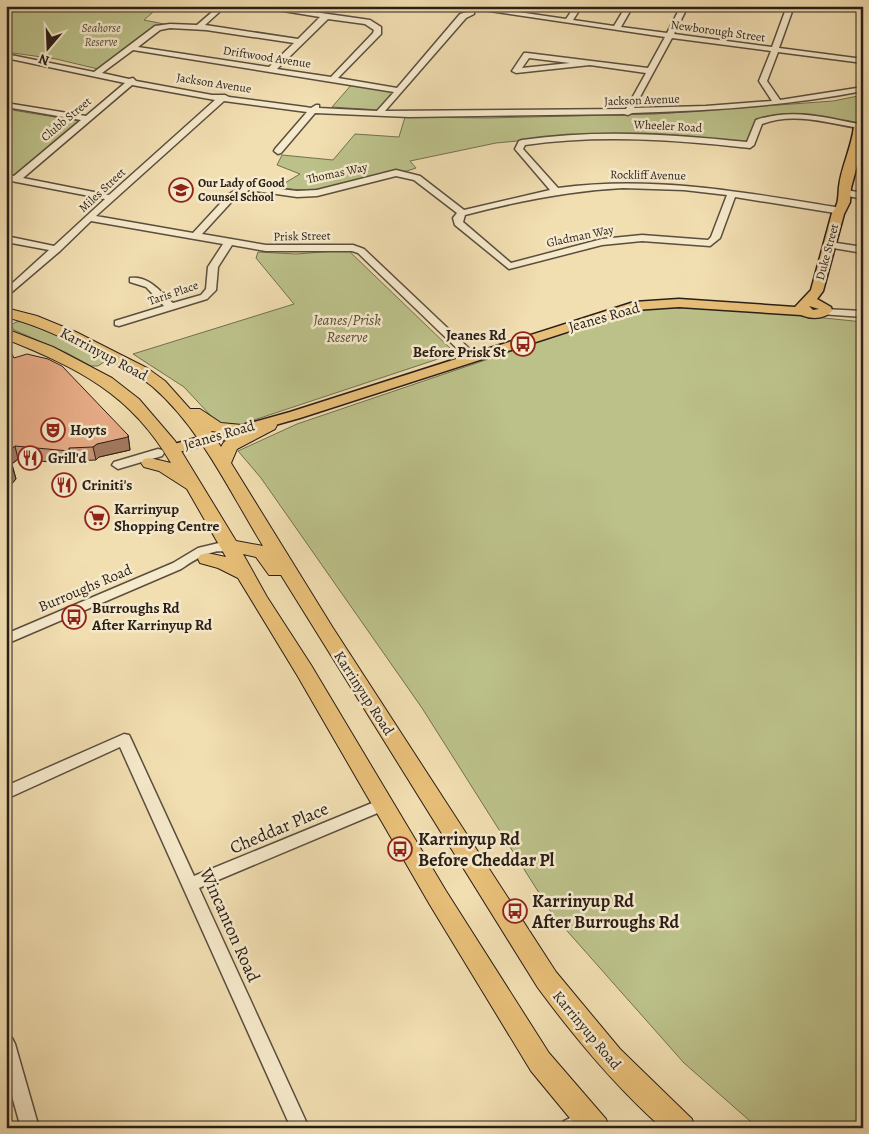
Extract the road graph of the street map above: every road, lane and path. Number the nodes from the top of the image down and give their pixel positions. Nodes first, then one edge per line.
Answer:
1 (223, 6) edge
2 (255, 6) edge
3 (450, 6) edge
4 (579, 6) edge
5 (630, 6) edge
6 (685, 6) edge
7 (791, 6) edge
8 (470, 9) edge
9 (326, 16) junction
10 (568, 22) junction
11 (199, 27) junction
12 (616, 29) junction
13 (668, 36) junction
14 (300, 42) junction
15 (132, 48) junction
16 (774, 50) junction
17 (6, 54) edge
18 (863, 62) edge
19 (591, 63) junction
20 (272, 70) junction
21 (650, 71) junction
22 (98, 73) junction
23 (333, 79) junction
24 (132, 81) junction
25 (863, 89) edge
26 (398, 90) junction
27 (221, 97) junction
28 (777, 102) junction
29 (6, 105) edge
30 (315, 108) junction
31 (381, 112) junction
32 (628, 113) junction
33 (86, 118) junction
34 (861, 123) edge
35 (278, 151) dead end
36 (11, 178) edge
37 (556, 190) junction
38 (845, 191) junction
39 (732, 194) junction
40 (863, 196) edge
41 (112, 198) junction
42 (836, 212) junction
43 (462, 213) junction
44 (90, 218) junction
45 (195, 236) junction
46 (6, 239) edge
47 (229, 242) junction
48 (830, 245) junction
49 (57, 249) junction
50 (863, 250) edge
51 (133, 280) dead end
52 (8, 292) edge
53 (6, 303) edge
54 (814, 304) junction
55 (172, 308) junction
56 (6, 312) edge
57 (863, 314) edge
58 (32, 319) junction
59 (119, 323) dead end
60 (6, 324) edge
61 (6, 334) edge
62 (105, 352) junction
63 (471, 357) junction
64 (76, 366) junction
65 (159, 384) junction
66 (295, 415) junction
67 (269, 426) junction
68 (236, 429) junction
69 (210, 441) junction
70 (164, 455) junction
71 (118, 464) dead end
72 (227, 470) junction
73 (194, 487) junction
74 (230, 547) junction
75 (208, 559) junction
76 (177, 566) junction
77 (244, 574) junction
78 (326, 633) junction
79 (6, 639) edge
80 (6, 793) edge
81 (382, 805) junction
82 (190, 885) junction
83 (6, 1044) edge
84 (30, 1128) edge
85 (300, 1128) edge
86 (596, 1128) edge
87 (682, 1128) edge

1 - 11 street
2 - 9 street
3 - 8 street, Newborough Street
4 - 10 street
5 - 12 street
6 - 13 street
7 - 16 street
8 - 10 street, Newborough Street
8 - 26 street
9 - 14 street
9 - 23 street
10 - 12 street, Newborough Street
11 - 14 street
11 - 15 street
12 - 13 street, Newborough Street
13 - 16 street, Newborough Street
13 - 21 street
14 - 20 street
15 - 20 street, Driftwood Avenue
15 - 22 street
16 - 18 street, Newborough Street
16 - 28 street
17 - 22 street, Jackson Avenue
19 - 19 street
19 - 21 street
20 - 23 street, Driftwood Avenue
21 - 32 street
22 - 24 street, Jackson Avenue
23 - 26 street, Driftwood Avenue
24 - 27 street, Jackson Avenue
24 - 33 street, Clubb Street
25 - 28 street, Jackson Avenue
26 - 31 street
27 - 30 street, Jackson Avenue
27 - 41 street, Miles Street
28 - 32 street, Jackson Avenue
29 - 33 street
30 - 31 street, Jackson Avenue
30 - 35 street
31 - 32 street, Jackson Avenue
33 - 36 street, Clubb Street
34 - 37 street, Wheeler Road
34 - 38 main road, Duke Street
36 - 41 street
37 - 39 street, Rockliff Avenue
37 - 43 street, Rockliff Avenue
38 - 40 street
38 - 42 main road, Duke Street
39 - 42 street, Rockliff Avenue
39 - 43 street, Gladman Way
41 - 44 street, Miles Street
42 - 48 main road, Duke Street
43 - 45 street, Thomas Way
44 - 45 street, Prisk Street
44 - 49 street, Miles Street
45 - 47 street, Prisk Street
46 - 49 street
47 - 55 street, Taris Place
47 - 63 street, Prisk Street
48 - 50 street
48 - 54 main road, Duke Street
49 - 52 street, Miles Street
51 - 55 street
52 - 53 street, Miles Street
54 - 57 street, Jeanes Road
54 - 63 main road, Jeanes Road
55 - 59 street, Taris Place
56 - 58 highway, Karrinyup Road
58 - 60 highway
58 - 62 highway, Karrinyup Road
61 - 64 highway, Karrinyup Road
62 - 64 highway
62 - 65 highway, Karrinyup Road
63 - 66 main road, Jeanes Road
64 - 70 highway, Karrinyup Road
65 - 68 highway
65 - 69 highway, Karrinyup Road
66 - 67 main road, Jeanes Road
66 - 68 main road, Jeanes Road
67 - 69 main road, Jeanes Road
67 - 72 highway
68 - 69 main road, Jeanes Road
69 - 70 main road, Jeanes Road
69 - 72 highway, Karrinyup Road
70 - 71 street
70 - 73 highway, Karrinyup Road
70 - 73 highway
72 - 74 highway
72 - 78 highway, Karrinyup Road
73 - 74 highway, Karrinyup Road
74 - 75 street, Burroughs Road
74 - 76 street, Burroughs Road
74 - 77 highway, Karrinyup Road
74 - 78 highway
75 - 76 street, Burroughs Road
75 - 77 highway
76 - 79 street, Burroughs Road
77 - 81 highway, Karrinyup Road
78 - 87 highway, Karrinyup Road
80 - 82 street, Wincanton Road
81 - 82 street, Cheddar Place
81 - 86 highway, Karrinyup Road
82 - 85 street, Wincanton Road
83 - 84 street

